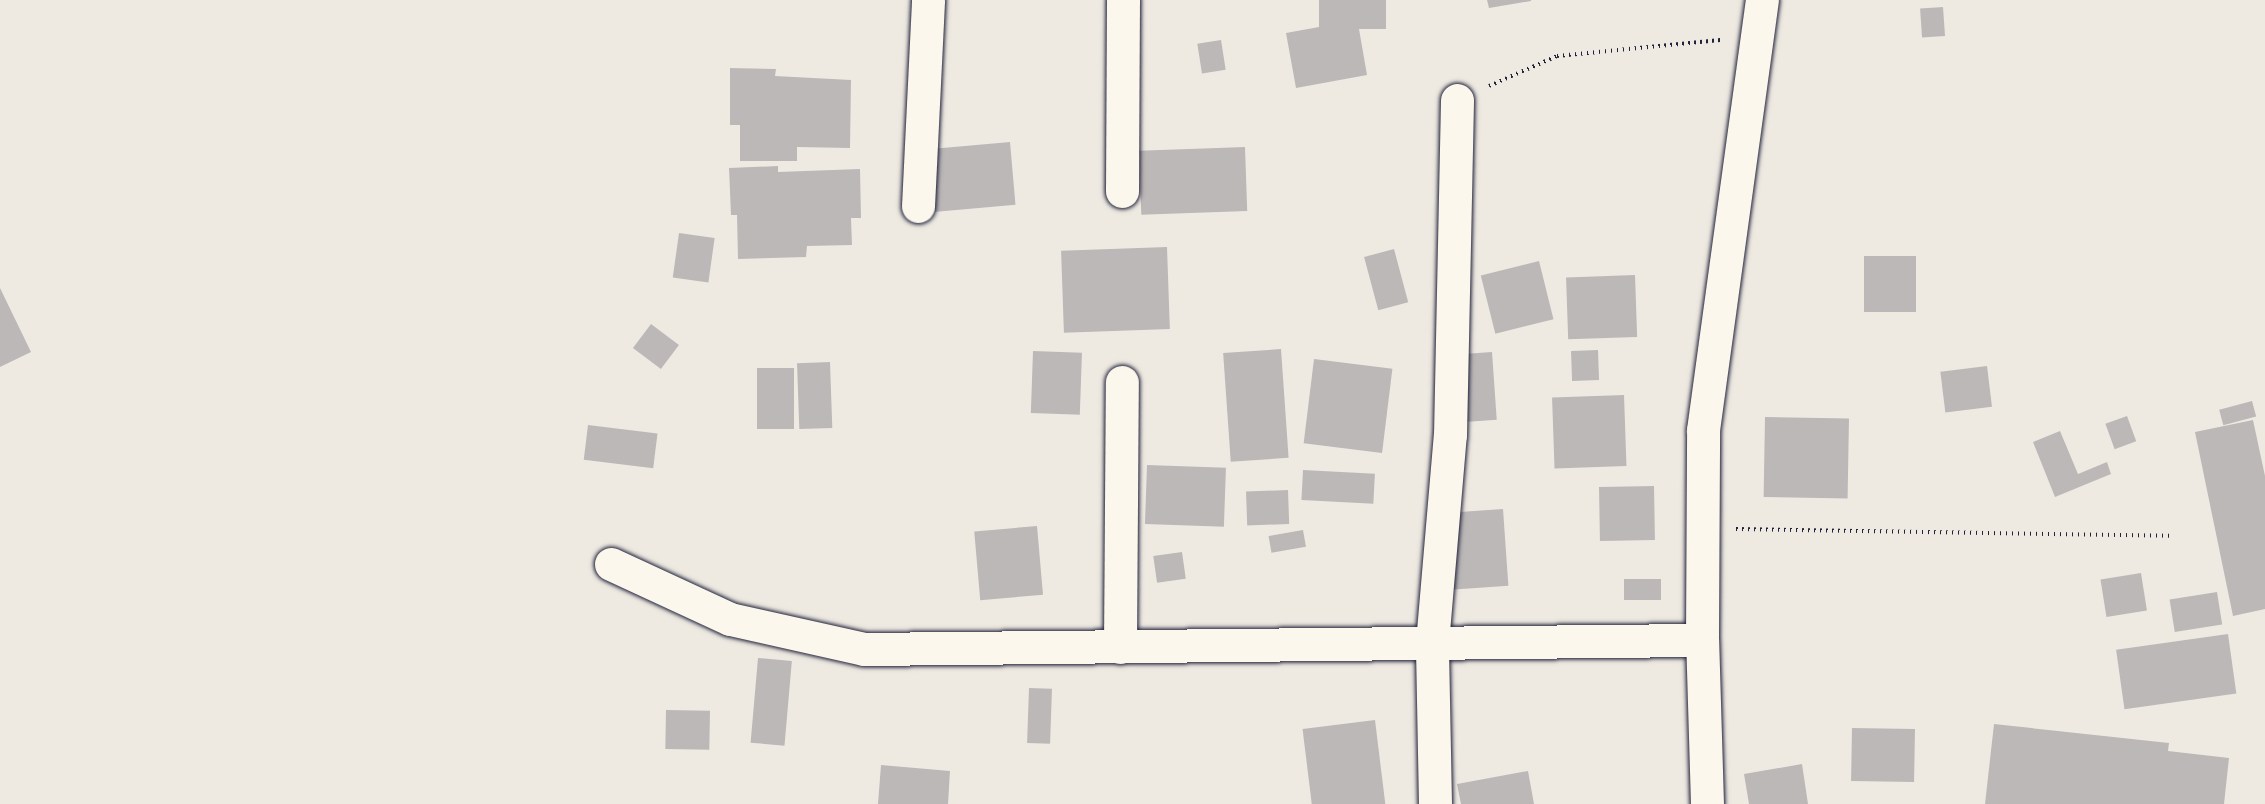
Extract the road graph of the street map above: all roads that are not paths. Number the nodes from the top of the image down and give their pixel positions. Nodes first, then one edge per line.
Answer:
1 (928, 0) edge
2 (1123, 0) edge
3 (1762, 0) edge
4 (1457, 100) road end
5 (1122, 191) dead end
6 (918, 206) dead end
7 (1122, 382) dead end
8 (611, 564) dead end
9 (1702, 640) junction
10 (1432, 643) junction
11 (1120, 647) junction
12 (1435, 804) edge
13 (1707, 804) edge

1 - 6 street
2 - 5 street
3 - 9 street
4 - 10 street
7 - 11 street
8 - 11 street
9 - 10 street
9 - 13 street
10 - 11 street
10 - 12 street

